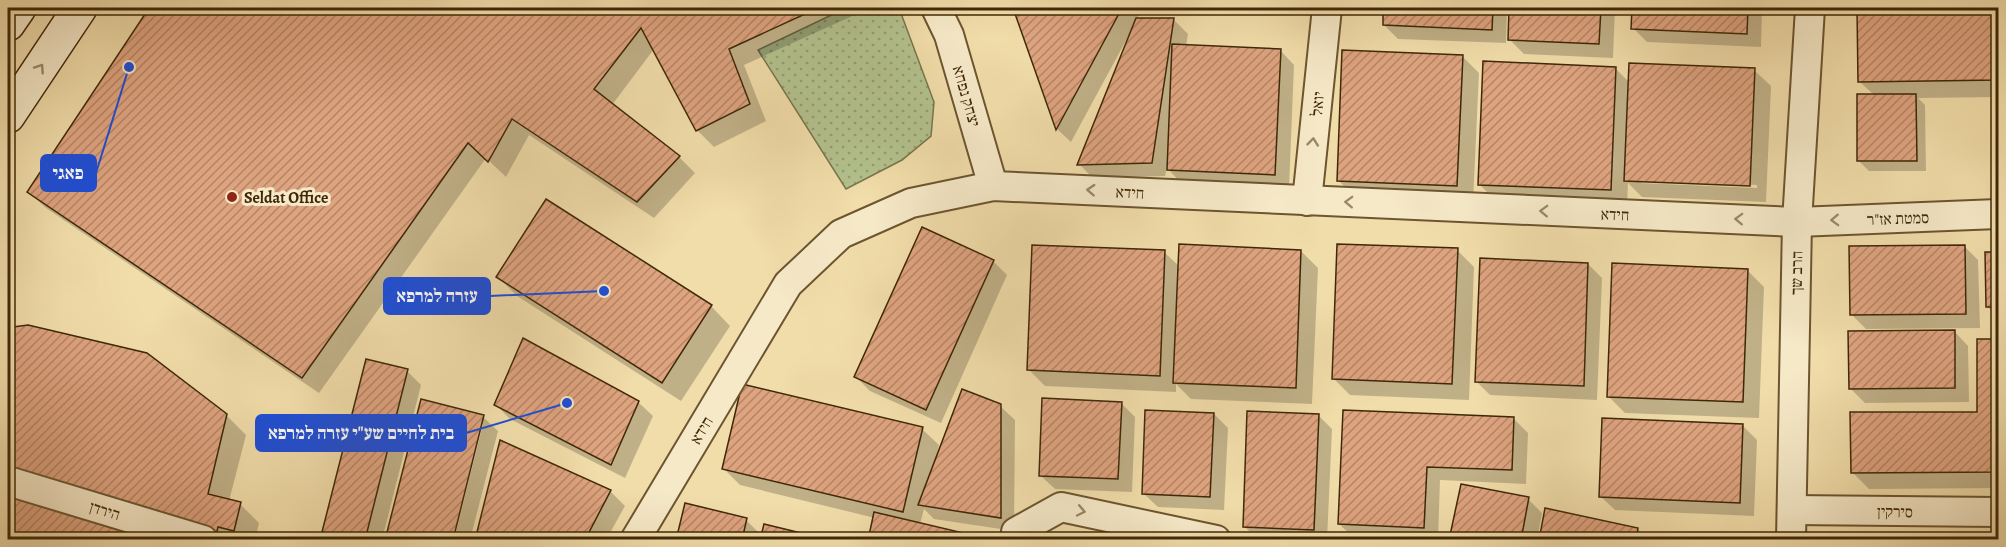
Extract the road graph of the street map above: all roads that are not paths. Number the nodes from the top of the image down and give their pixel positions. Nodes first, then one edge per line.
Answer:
1 (19, 8) edge
2 (80, 8) edge
3 (936, 8) edge
4 (1327, 8) edge
5 (1810, 8) edge
6 (8, 24) edge
7 (8, 116) edge
8 (993, 186) junction
9 (1307, 201) junction
10 (1998, 214) edge
11 (1797, 222) junction
12 (8, 480) edge
13 (1792, 510) junction
14 (1998, 512) edge
15 (203, 540) edge
16 (635, 540) edge
17 (1015, 540) edge
18 (1216, 540) edge
19 (1791, 540) edge

1 - 6 street
7 -> 2 street
3 - 8 street, יצחק נפחא
9 -> 4 street, יואל
5 - 11 street, הרב שך
9 -> 8 street, חידא
8 - 16 street, חידא
11 -> 9 street, חידא
10 -> 11 street, סמטת אז"ר
11 - 13 street, הרב שך
12 - 15 street, הירדן
13 - 14 street, סירקין
13 - 19 street, הרב שך
17 -> 18 street

